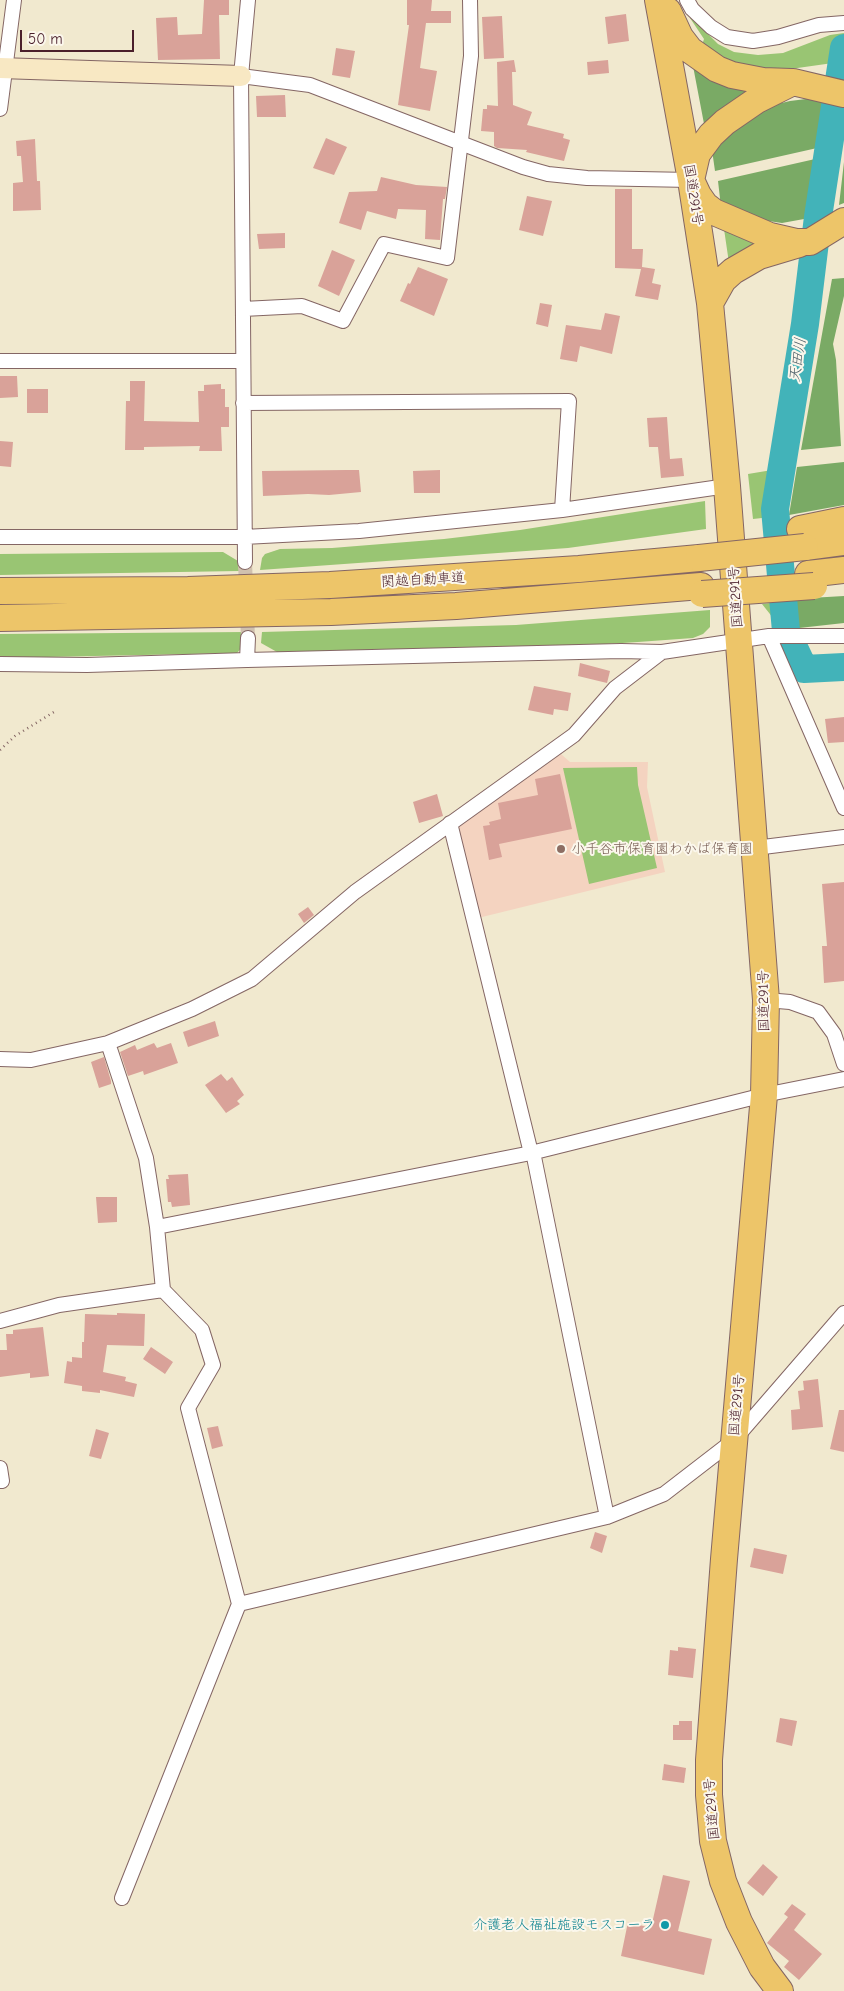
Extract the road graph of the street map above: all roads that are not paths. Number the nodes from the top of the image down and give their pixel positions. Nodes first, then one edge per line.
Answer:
1 (14, 0) edge
2 (248, 0) edge
3 (470, 0) edge
4 (658, 0) edge
5 (664, 0) edge
6 (687, 0) edge
7 (844, 24) edge
8 (2, 68) edge
9 (241, 76) junction
10 (844, 76) edge
11 (793, 82) junction
12 (844, 94) edge
13 (0, 110) edge
14 (461, 142) junction
15 (691, 180) junction
16 (844, 221) edge
17 (844, 237) edge
18 (810, 242) junction
19 (710, 302) junction
20 (243, 309) junction
21 (0, 361) edge
22 (243, 361) junction
23 (243, 402) junction
24 (727, 486) junction
25 (562, 510) junction
26 (844, 520) edge
27 (0, 537) edge
28 (244, 537) junction
29 (802, 538) junction
30 (844, 542) edge
31 (244, 562) tunnel mouth
32 (844, 570) edge
33 (811, 580) junction
34 (844, 585) edge
35 (0, 591) edge
36 (0, 618) edge
37 (769, 636) junction
38 (844, 636) edge
39 (248, 638) tunnel mouth
40 (739, 642) junction
41 (662, 652) junction
42 (247, 660) junction
43 (0, 664) edge
44 (844, 808) edge
45 (450, 823) junction
46 (844, 838) edge
47 (755, 848) junction
48 (766, 1000) junction
49 (108, 1043) junction
50 (0, 1060) edge
51 (844, 1064) edge
52 (844, 1079) edge
53 (764, 1095) junction
54 (532, 1152) junction
55 (157, 1227) junction
56 (163, 1290) junction
57 (844, 1313) edge
58 (0, 1321) edge
59 (734, 1440) junction
60 (0, 1468) edge
61 (0, 1481) edge
62 (607, 1517) junction
63 (239, 1604) junction
64 (122, 1898) dead end
65 (780, 1991) edge

1 - 8 street
2 - 9 street
3 - 14 street
4 - 15 highway, 国道291号
5 - 11 highway
6 - 7 street
8 - 9 street
8 - 13 street
9 - 14 street
9 - 20 street
10 - 11 highway
11 - 12 highway
11 - 15 highway
14 - 15 street
14 - 20 street
15 - 18 highway
15 - 19 highway, 国道291号
16 - 18 highway
17 - 18 highway
18 - 19 highway
19 - 24 highway, 国道291号
20 - 22 street
21 - 22 street
22 - 23 street
23 - 25 street
23 - 28 street
24 - 25 street
24 - 40 highway, 国道291号
25 - 28 street
26 - 29 highway
27 - 28 street
28 - 31 street
29 - 30 highway, 関越自動車道
29 - 35 highway, 関越自動車道, bridge
32 - 33 highway, 関越自動車道
33 - 34 highway
33 - 36 highway, 関越自動車道
37 - 38 street
37 - 40 street
37 - 44 street
39 - 42 street
40 - 41 street
40 - 47 highway, 国道291号
41 - 42 street
41 - 45 street
42 - 43 street
45 - 49 street
45 - 54 street
46 - 47 street
47 - 48 highway, 国道291号
48 - 51 street
48 - 53 highway, 国道291号
49 - 50 street
49 - 55 street
52 - 53 street
53 - 54 street
53 - 59 highway, 国道291号
54 - 55 street
54 - 62 street
55 - 56 street
56 - 58 street
56 - 63 street
57 - 59 street
59 - 62 street
59 - 65 highway, 国道291号
60 - 61 street
62 - 63 street
63 - 64 street

